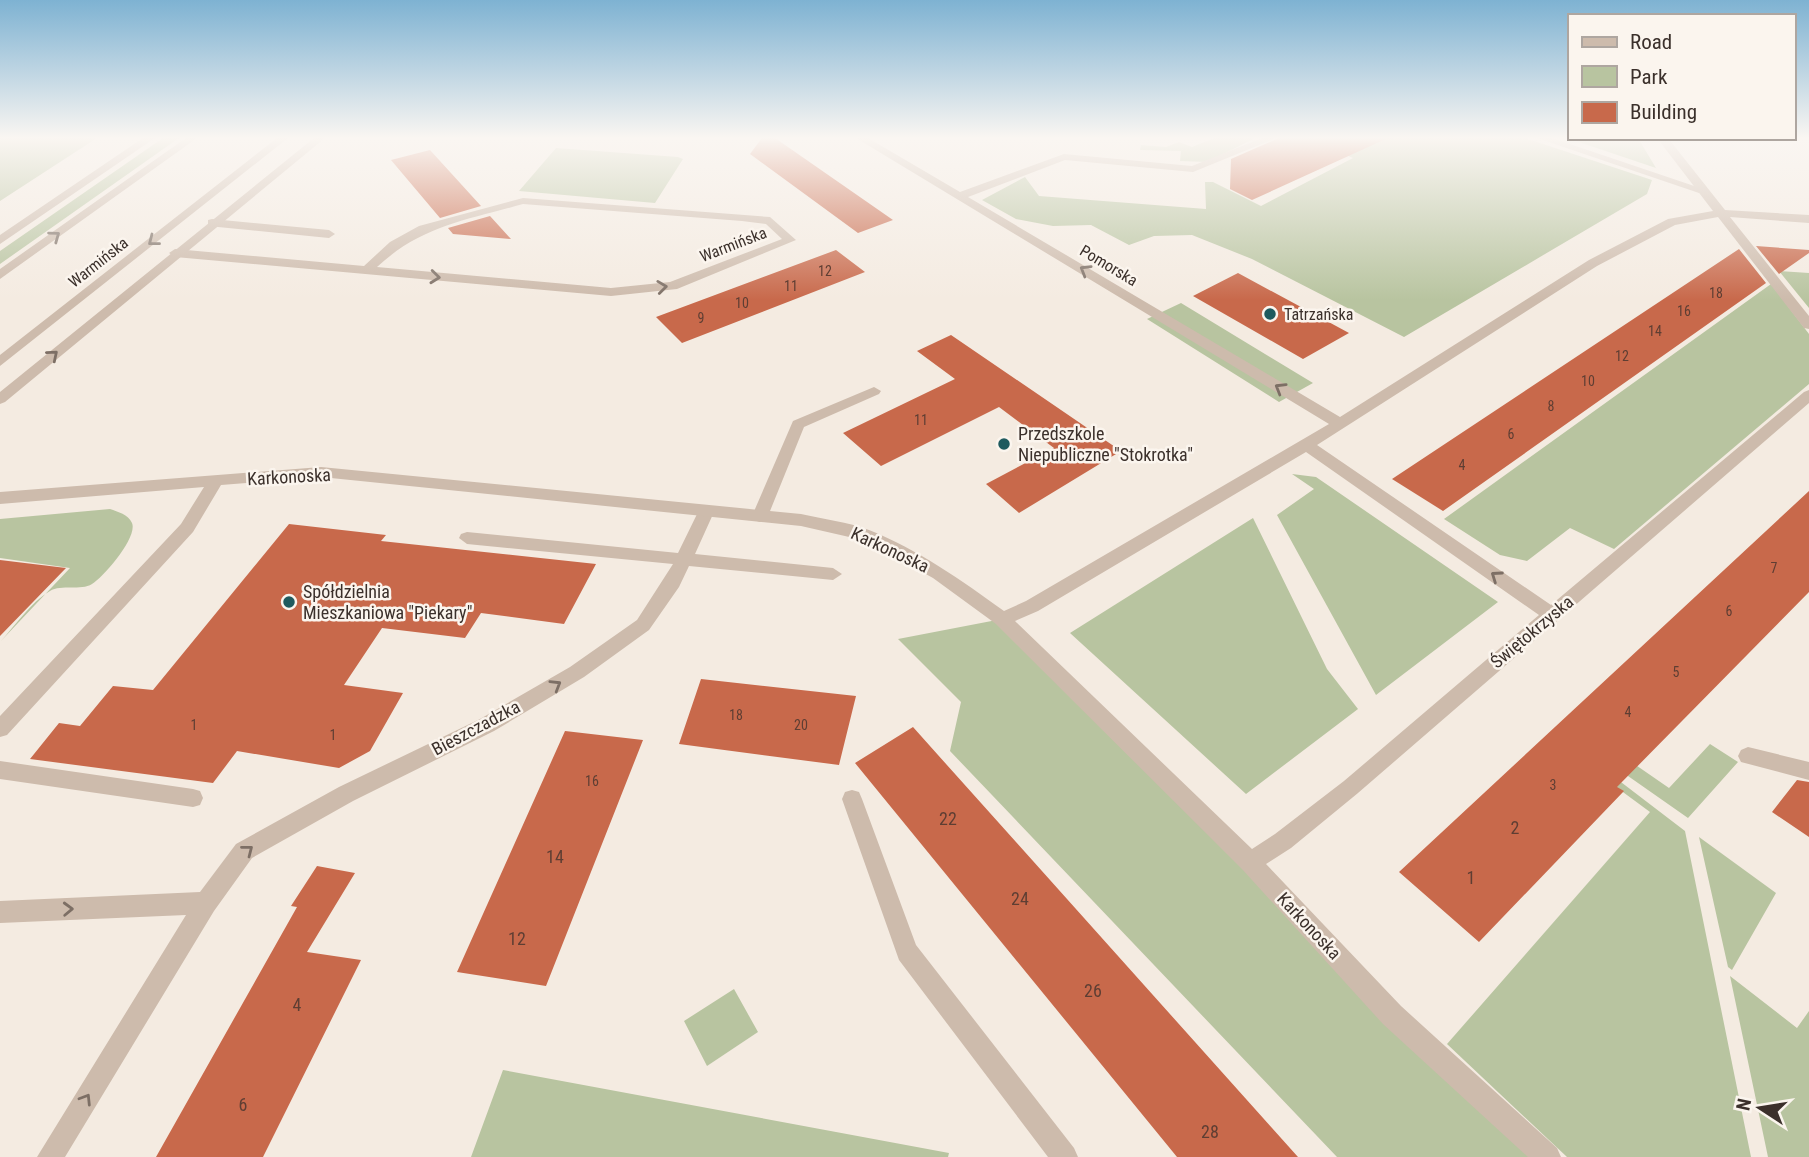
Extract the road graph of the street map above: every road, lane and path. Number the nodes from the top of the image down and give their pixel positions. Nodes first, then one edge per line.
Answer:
1 (71, 192) edge
2 (116, 192) edge
3 (215, 192) edge
4 (251, 192) edge
5 (954, 192) edge
6 (972, 192) edge
7 (1704, 192) edge
8 (961, 196) junction
9 (1720, 213) junction
10 (1809, 219) edge
11 (212, 223) junction
12 (330, 234) dead end
13 (0, 240) edge
14 (175, 253) junction
15 (367, 270) junction
16 (0, 275) edge
17 (1809, 325) edge
18 (0, 362) edge
19 (874, 391) dead end
20 (1809, 395) edge
21 (0, 399) edge
22 (1339, 423) junction
23 (1306, 445) junction
24 (216, 481) junction
25 (0, 498) edge
26 (706, 512) junction
27 (760, 516) junction
28 (467, 538) dead end
29 (684, 559) junction
30 (833, 574) dead end
31 (1552, 615) junction
32 (1002, 619) junction
33 (0, 729) edge
34 (1748, 757) dead end
35 (0, 770) edge
36 (1809, 771) edge
37 (193, 798) dead end
38 (852, 799) dead end
39 (1250, 862) junction
40 (206, 903) junction
41 (0, 912) edge
42 (50, 1157) edge
43 (1065, 1157) edge
44 (1548, 1157) edge

1 - 13 street
16 -> 2 street
3 -> 18 street, Warmińska
4 - 11 street
5 - 8 street, Pomorska
6 - 8 street
7 - 9 street
22 -> 8 street, Pomorska
9 - 10 street
9 - 17 street
9 - 22 street
11 - 12 street
11 - 14 street
14 - 15 street, Warmińska
21 -> 14 street
15 -> 15 street, Warmińska
19 - 27 street
20 - 31 street, Świętokrzyska
22 - 23 street
31 -> 23 street
23 - 32 street
24 - 25 street, Karkonoska
24 - 26 street, Karkonoska
24 - 33 street
26 - 27 street, Karkonoska
26 - 29 street, Bieszczadzka
27 - 32 street, Karkonoska
28 - 29 street
29 - 30 street
40 -> 29 street, Bieszczadzka
31 - 39 street, Świętokrzyska
32 - 39 street, Karkonoska
34 - 36 street
35 - 37 street
38 - 43 street
39 - 44 street, Karkonoska
41 -> 40 street
42 -> 40 street, Bieszczadzka

